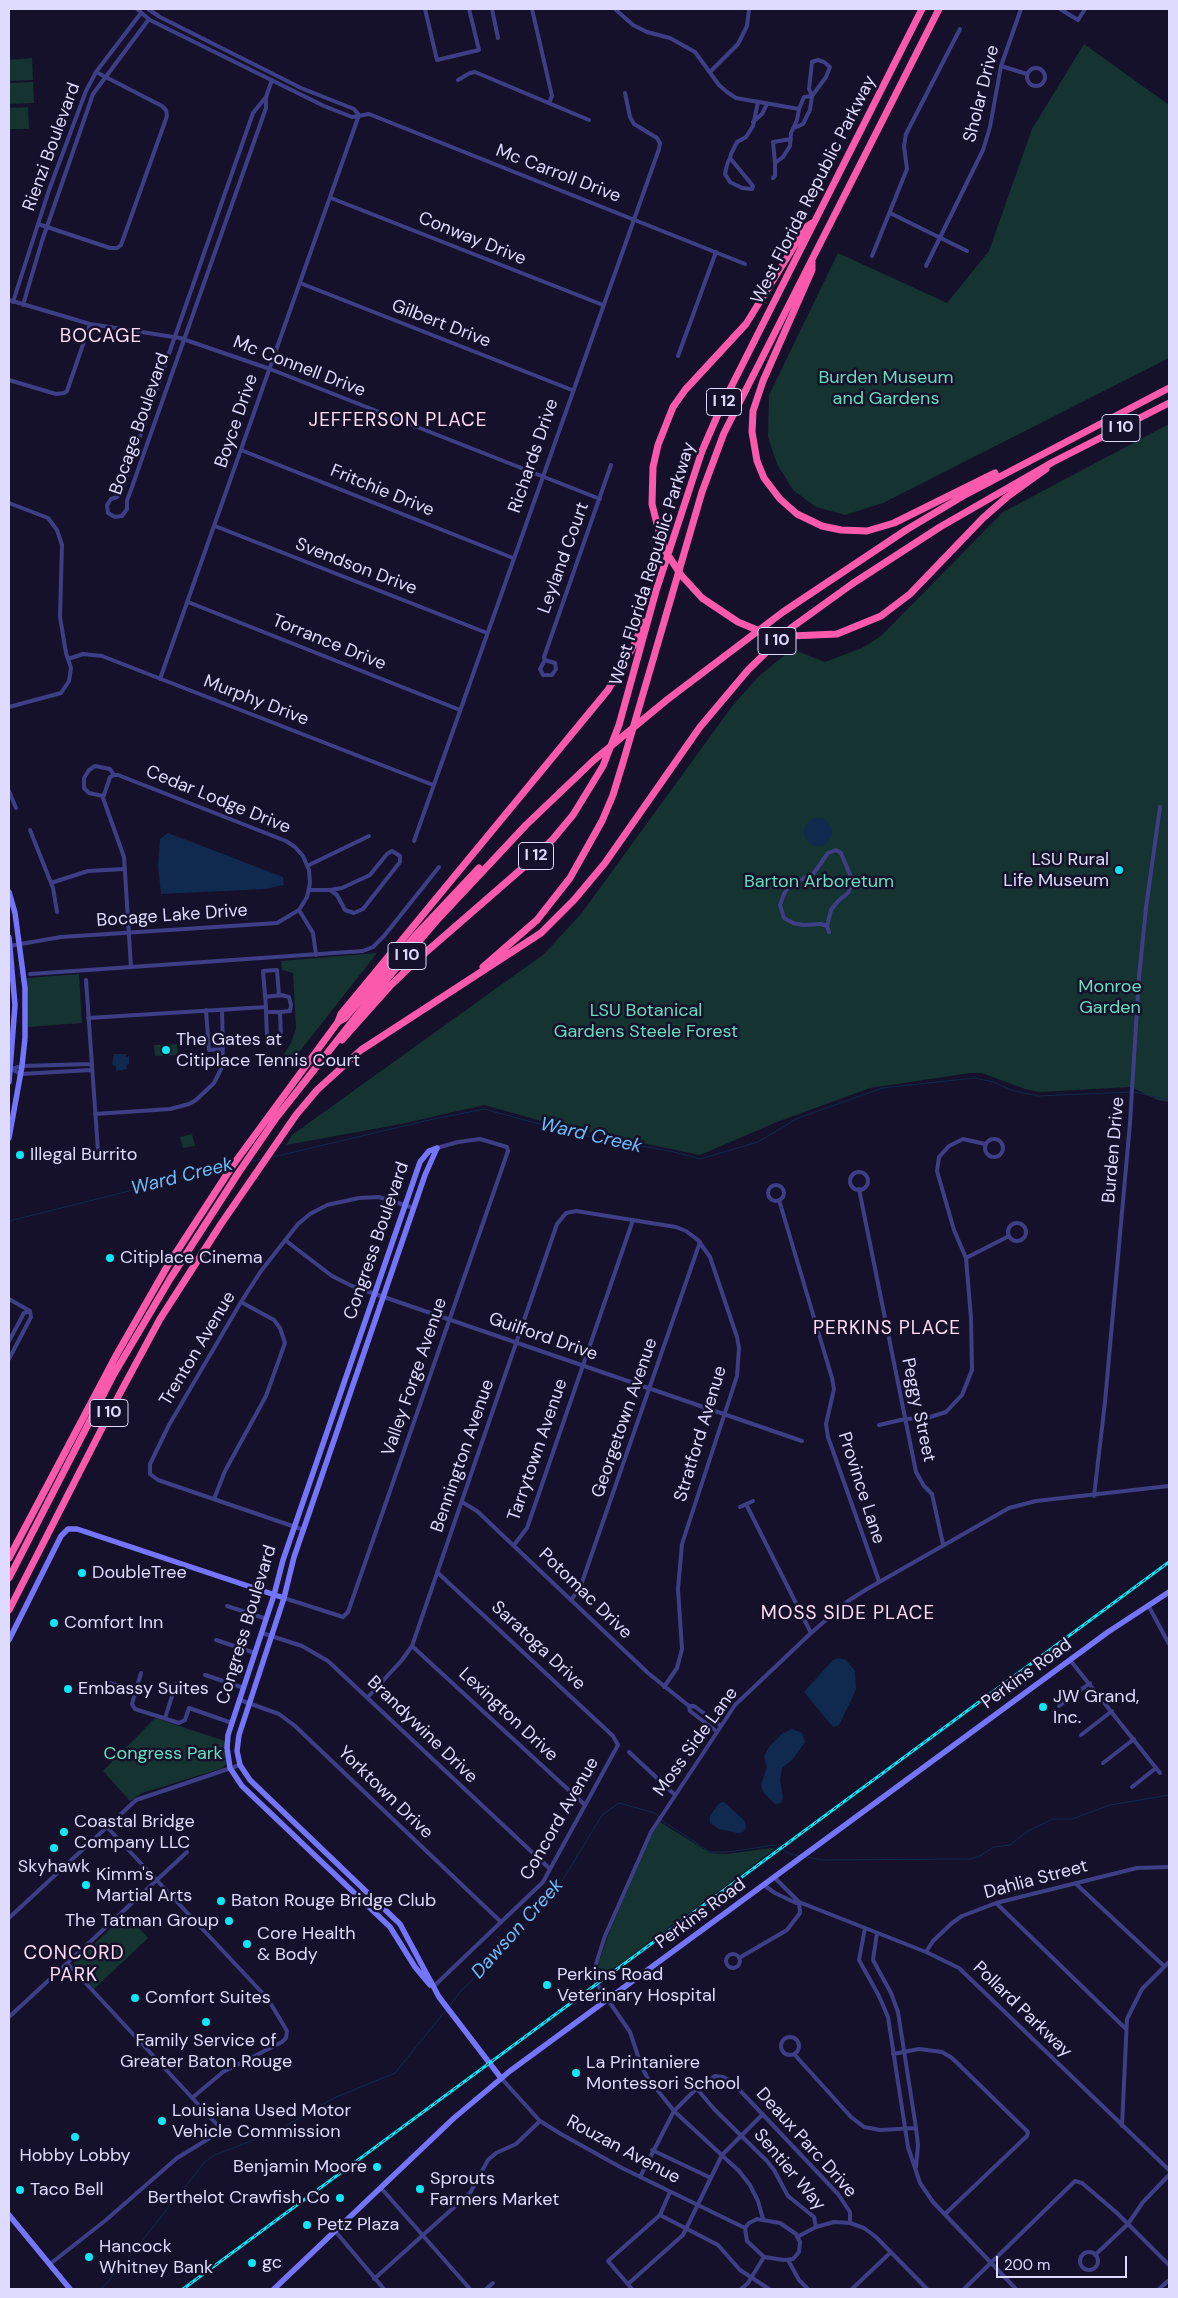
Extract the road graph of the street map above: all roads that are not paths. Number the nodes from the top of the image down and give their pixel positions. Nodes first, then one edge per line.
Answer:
1 (137, 9) edge
2 (148, 9) edge
3 (425, 9) edge
4 (469, 9) edge
5 (492, 9) edge
6 (532, 9) edge
7 (615, 9) edge
8 (749, 9) edge
9 (922, 9) edge
10 (939, 9) edge
11 (1021, 9) edge
12 (1060, 9) edge
13 (1085, 9) edge
14 (141, 13) junction
15 (149, 19) junction
16 (960, 29) dead end
17 (498, 38) dead end
18 (1001, 66) junction
19 (96, 72) junction
20 (710, 72) junction
21 (1027, 74) junction
22 (105, 77) junction
23 (272, 80) junction
24 (458, 80) dead end
25 (625, 93) dead end
26 (812, 96) junction
27 (266, 97) junction
28 (549, 102) junction
29 (758, 102) junction
30 (767, 104) junction
31 (797, 109) junction
32 (359, 115) junction
33 (589, 120) dead end
34 (753, 122) junction
35 (794, 128) junction
36 (791, 138) junction
37 (730, 158) junction
38 (775, 163) junction
39 (773, 178) dead end
40 (331, 198) junction
41 (890, 213) junction
42 (634, 218) junction
43 (814, 222) junction
44 (38, 224) junction
45 (47, 227) junction
46 (940, 237) junction
47 (967, 251) dead end
48 (716, 252) junction
49 (872, 256) dead end
50 (812, 258) junction
51 (745, 264) dead end
52 (926, 266) dead end
53 (300, 283) junction
54 (11, 301) edge
55 (23, 305) junction
56 (603, 305) junction
57 (90, 324) junction
58 (175, 338) junction
59 (184, 340) junction
60 (678, 356) dead end
61 (270, 369) junction
62 (9, 380) edge
63 (1169, 388) edge
64 (572, 390) junction
65 (1169, 403) edge
66 (241, 450) junction
67 (1053, 462) junction
68 (1021, 464) junction
69 (611, 465) dead end
70 (543, 476) junction
71 (600, 499) junction
72 (9, 503) edge
73 (215, 526) junction
74 (513, 558) junction
75 (656, 591) junction
76 (188, 602) junction
77 (487, 633) junction
78 (68, 659) junction
79 (545, 660) junction
80 (160, 679) junction
81 (9, 707) edge
82 (460, 710) junction
83 (114, 775) junction
84 (433, 785) junction
85 (9, 792) edge
86 (103, 796) junction
87 (1160, 807) dead end
88 (16, 808) dead end
89 (30, 830) dead end
90 (369, 836) dead end
91 (414, 842) dead end
92 (495, 856) junction
93 (307, 866) junction
94 (439, 867) dead end
95 (124, 869) junction
96 (51, 883) junction
97 (309, 890) junction
98 (330, 890) junction
99 (9, 892) edge
100 (299, 910) junction
101 (57, 912) dead end
102 (827, 926) junction
103 (829, 932) dead end
104 (128, 933) junction
105 (9, 937) edge
106 (20, 944) junction
107 (9, 946) edge
108 (316, 955) junction
109 (131, 967) junction
110 (30, 974) dead end
111 (86, 980) dead end
112 (460, 987) junction
113 (279, 996) junction
114 (265, 997) junction
115 (266, 1007) junction
116 (206, 1010) junction
117 (222, 1010) junction
118 (266, 1012) junction
119 (280, 1012) junction
120 (88, 1018) junction
121 (338, 1022) junction
122 (223, 1049) junction
123 (322, 1059) junction
124 (90, 1064) junction
125 (22, 1066) junction
126 (11, 1069) junction
127 (91, 1070) junction
128 (21, 1074) junction
129 (9, 1082) edge
130 (95, 1114) junction
131 (9, 1138) edge
132 (985, 1144) junction
133 (437, 1148) junction
134 (98, 1151) dead end
135 (417, 1171) junction
136 (426, 1174) junction
137 (859, 1189) junction
138 (779, 1200) junction
139 (405, 1205) junction
140 (414, 1208) junction
141 (566, 1213) joint
142 (633, 1220) junction
143 (1009, 1236) junction
144 (285, 1240) junction
145 (700, 1242) junction
146 (966, 1258) junction
147 (375, 1293) junction
148 (384, 1296) junction
149 (9, 1299) edge
150 (241, 1302) junction
151 (30, 1311) junction
152 (450, 1320) junction
153 (9, 1340) edge
154 (516, 1342) junction
155 (9, 1358) edge
156 (583, 1365) junction
157 (348, 1371) junction
158 (357, 1374) junction
159 (649, 1388) junction
160 (725, 1414) junction
161 (905, 1419) junction
162 (879, 1425) dead end
163 (802, 1441) dead end
164 (321, 1449) junction
165 (330, 1452) junction
166 (1169, 1486) edge
167 (1094, 1496) junction
168 (214, 1499) junction
169 (753, 1501) dead end
170 (462, 1502) junction
171 (746, 1504) junction
172 (740, 1507) dead end
173 (294, 1527) junction
174 (304, 1530) junction
175 (943, 1544) junction
176 (514, 1545) junction
177 (9, 1558) edge
178 (437, 1572) junction
179 (9, 1578) edge
180 (879, 1581) junction
181 (1169, 1592) edge
182 (274, 1595) junction
183 (284, 1598) junction
184 (571, 1600) junction
185 (1148, 1605) junction
186 (227, 1606) dead end
187 (9, 1610) edge
188 (267, 1619) junction
189 (262, 1633) junction
190 (811, 1634) junction
191 (272, 1636) junction
192 (9, 1640) edge
193 (216, 1640) dead end
194 (1169, 1644) edge
195 (412, 1646) junction
196 (255, 1654) junction
197 (1070, 1660) junction
198 (141, 1674) dead end
199 (205, 1675) dead end
200 (106, 1682) dead end
201 (1090, 1683) junction
202 (176, 1684) dead end
203 (664, 1687) junction
204 (244, 1688) junction
205 (136, 1691) junction
206 (368, 1697) junction
207 (240, 1700) junction
208 (250, 1702) junction
209 (689, 1706) junction
210 (1059, 1706) dead end
211 (1112, 1711) junction
212 (165, 1718) junction
213 (232, 1723) junction
214 (720, 1725) junction
215 (716, 1731) junction
216 (1081, 1735) dead end
217 (1134, 1739) junction
218 (618, 1743) joint
219 (629, 1752) dead end
220 (1103, 1763) dead end
221 (240, 1765) junction
222 (230, 1768) junction
223 (1156, 1768) junction
224 (1160, 1773) dead end
225 (1132, 1787) dead end
226 (674, 1794) junction
227 (585, 1804) junction
228 (106, 1826) junction
229 (187, 1852) dead end
230 (1169, 1867) edge
231 (550, 1869) junction
232 (775, 1878) junction
233 (157, 1880) junction
234 (1075, 1883) junction
235 (765, 1886) junction
236 (799, 1902) junction
237 (996, 1903) junction
238 (9, 1918) edge
239 (501, 1922) junction
240 (865, 1928) junction
241 (877, 1933) junction
242 (926, 1952) junction
243 (738, 1958) dead end
244 (1169, 1962) edge
245 (68, 1964) junction
246 (1164, 1966) junction
247 (433, 1986) junction
248 (608, 2001) junction
249 (9, 2017) edge
250 (1126, 2029) junction
251 (904, 2052) junction
252 (794, 2054) junction
253 (894, 2054) junction
254 (501, 2078) junction
255 (697, 2089) junction
256 (192, 2098) junction
257 (674, 2111) junction
258 (763, 2114) junction
259 (540, 2121) junction
260 (1122, 2126) junction
261 (228, 2127) dead end
262 (904, 2128) junction
263 (916, 2128) junction
264 (222, 2130) junction
265 (742, 2135) junction
266 (652, 2150) junction
267 (722, 2155) junction
268 (916, 2167) junction
269 (1169, 2170) edge
270 (1169, 2174) edge
271 (640, 2177) junction
272 (711, 2178) junction
273 (381, 2188) junction
274 (670, 2192) junction
275 (697, 2205) junction
276 (945, 2214) junction
277 (9, 2215) edge
278 (660, 2215) junction
279 (763, 2219) junction
280 (850, 2224) junction
281 (1128, 2224) junction
282 (816, 2227) junction
283 (686, 2228) junction
284 (745, 2228) junction
285 (335, 2231) junction
286 (424, 2234) junction
287 (797, 2237) junction
288 (891, 2252) junction
289 (1095, 2255) junction
290 (764, 2257) junction
291 (788, 2260) junction
292 (991, 2263) junction
293 (50, 2264) junction
294 (1169, 2266) edge
295 (374, 2279) junction
296 (751, 2279) junction
297 (1169, 2280) edge
298 (493, 2283) dead end
299 (628, 2284) junction
300 (70, 2289) edge
301 (274, 2289) edge
302 (384, 2289) edge
303 (470, 2289) edge
304 (486, 2289) edge
305 (632, 2289) edge
306 (741, 2289) edge
307 (769, 2289) edge
308 (808, 2289) edge
309 (852, 2289) edge
310 (927, 2289) edge
311 (964, 2289) edge
312 (1016, 2289) edge
313 (1159, 2289) edge

1 - 14 street, Mc Carroll Drive
2 - 32 street, Mc Carroll Drive
3 - 4 street
5 - 17 street
6 - 28 street
7 - 20 street
8 - 20 street
9 - 43 highway, West Florida Republic Parkway / I 12
10 - 50 highway, West Florida Republic Parkway
11 - 18 street, Sholar Drive
12 - 13 street
14 - 15 street, Mc Carroll Drive
14 - 19 street, Rienzi Boulevard
15 - 22 street, Rienzi Boulevard
15 - 23 street, Mc Carroll Drive
16 - 41 street
18 - 21 street
18 - 46 street, Sholar Drive
19 - 22 street
19 - 44 street, Rienzi Boulevard
20 - 29 street
21 - 21 street
22 - 45 street, Rienzi Boulevard
22 - 45 street
23 - 27 street, Bocage Boulevard
23 - 32 street, Mc Carroll Drive
24 - 28 street
25 - 42 street, Richards Drive
26 - 26 street
26 - 31 street
26 - 35 street
27 - 58 street, Bocage Boulevard
27 - 59 street, Bocage Boulevard
28 - 33 street
29 - 30 street
29 - 34 street
30 - 31 street
30 - 34 street
31 - 35 street
32 - 40 street, Boyce Drive
32 - 42 street, Mc Carroll Drive
34 - 37 street
35 - 36 street
36 - 38 street
36 - 38 street
37 - 37 street
38 - 39 street
40 - 53 street, Boyce Drive
40 - 56 street, Conway Drive
41 - 46 street
41 - 49 street
42 - 48 street, Mc Carroll Drive
42 - 56 street, Richards Drive
43 - 67 highway
43 - 75 highway, West Florida Republic Parkway / I 12
44 - 45 street
44 - 54 street, Rienzi Boulevard
45 - 55 street, Rienzi Boulevard
46 - 47 street
46 - 52 street, Sholar Drive
48 - 51 street, Mc Carroll Drive
48 - 60 street
50 - 68 highway
50 - 112 highway
53 - 61 street, Boyce Drive
53 - 64 street, Gilbert Drive
54 - 55 street, Mc Connell Drive
55 - 57 street, Mc Connell Drive
56 - 64 street, Richards Drive
57 - 58 street, Mc Connell Drive
57 - 62 street
58 - 59 street, Mc Connell Drive
58 - 59 street, Bocage Boulevard
59 - 61 street, Mc Connell Drive
61 - 66 street, Boyce Drive
61 - 70 street, Mc Connell Drive
63 - 68 highway, I 10
64 - 70 street, Richards Drive
65 - 67 highway, I 10
66 - 73 street, Boyce Drive
66 - 74 street, Fritchie Drive
67 - 112 highway, I 10
68 - 92 highway, I 10
69 - 71 street, Leyland Court
70 - 71 street, Mc Connell Drive
70 - 74 street, Richards Drive
71 - 79 street, Leyland Court
72 - 78 street
73 - 76 street, Boyce Drive
73 - 77 street, Svendson Drive
74 - 77 street, Richards Drive
75 - 121 highway
75 - 123 highway, West Florida Republic Parkway / I 12
76 - 80 street, Boyce Drive
76 - 82 street, Torrance Drive
77 - 82 street, Richards Drive
78 - 80 street, Murphy Drive
78 - 81 street
79 - 79 street
80 - 84 street, Murphy Drive
82 - 84 street, Richards Drive
83 - 86 street
83 - 86 street, Cedar Lodge Drive
83 - 93 street, Cedar Lodge Drive
84 - 91 street, Richards Drive
85 - 88 street
86 - 95 street
87 - 167 street, Burden Drive
89 - 96 street
90 - 93 street
92 - 121 highway
92 - 123 highway, I 10
93 - 97 street
94 - 108 street
95 - 96 street
95 - 104 street
96 - 101 street
97 - 98 street
97 - 100 street
98 - 98 street
99 - 106 street
100 - 104 street, Bocage Lake Drive
100 - 108 street
102 - 102 street
102 - 103 street
104 - 106 street, Bocage Lake Drive
104 - 109 street
105 - 107 street
106 - 107 street, Bocage Lake Drive
106 - 125 street
107 - 126 street
108 - 109 street
109 - 110 street
111 - 120 street
112 - 187 highway, I 10
113 - 114 street
113 - 114 street
113 - 119 street
114 - 115 street
115 - 117 street
115 - 118 street
116 - 117 street
116 - 120 street
116 - 122 street
117 - 122 street
118 - 119 street
118 - 119 street
120 - 124 street
121 - 177 highway
122 - 130 street
123 - 179 highway, I 10
124 - 125 street
124 - 127 street
125 - 126 street
125 - 128 street
126 - 128 street
126 - 129 street
127 - 128 street
127 - 130 street
128 - 131 street
130 - 134 street
132 - 132 street
132 - 146 street
133 - 135 street, Congress Boulevard
133 - 136 street, Congress Boulevard
133 - 152 street, Valley Forge Avenue
135 - 136 street
135 - 139 street, Congress Boulevard
136 - 140 street, Congress Boulevard
137 - 137 street
137 - 161 street, Peggy Street
138 - 138 street, Province Lane
138 - 180 street, Province Lane
139 - 140 street, Trenton Avenue
139 - 144 street, Trenton Avenue
139 - 147 street, Congress Boulevard
140 - 148 street, Congress Boulevard
141 - 142 street, Stratford Avenue
141 - 154 street, Bennington Avenue
142 - 145 street, Stratford Avenue
142 - 156 street, Tarrytown Avenue
143 - 143 street
143 - 146 street
144 - 147 street, Guilford Drive
144 - 150 street, Trenton Avenue
145 - 159 street, Georgetown Avenue
145 - 160 street, Stratford Avenue
146 - 161 street
147 - 148 street, Guilford Drive
147 - 157 street, Congress Boulevard
148 - 152 street, Guilford Drive
148 - 158 street, Congress Boulevard
149 - 151 street
150 - 168 street
150 - 168 street, Trenton Avenue
151 - 153 street
151 - 155 street
152 - 154 street, Guilford Drive
152 - 183 street, Valley Forge Avenue
154 - 156 street, Guilford Drive
154 - 170 street, Bennington Avenue
156 - 159 street, Guilford Drive
156 - 176 street, Tarrytown Avenue
157 - 158 street
157 - 164 street, Congress Boulevard
158 - 165 street, Congress Boulevard
159 - 160 street, Guilford Drive
159 - 184 street, Georgetown Avenue
160 - 163 street, Guilford Drive
160 - 203 street, Stratford Avenue
161 - 162 street
161 - 175 street, Peggy Street
164 - 165 street
164 - 173 street, Congress Boulevard
165 - 174 street, Congress Boulevard
166 - 167 street, Moss Side Lane
167 - 175 street, Moss Side Lane
168 - 173 street
169 - 171 street
170 - 176 street, Potomac Drive
170 - 178 street, Bennington Avenue
171 - 172 street
171 - 190 street
173 - 174 street
173 - 182 street, Congress Boulevard
174 - 183 street, Congress Boulevard
175 - 180 street, Moss Side Lane
176 - 184 street, Potomac Drive
178 - 195 street, Bennington Avenue
178 - 218 street, Saratoga Drive
180 - 190 street, Moss Side Lane
181 - 185 street, Perkins Road
182 - 183 street
182 - 188 street, Congress Boulevard
182 - 192 street
183 - 191 street, Congress Boulevard
184 - 203 street, Potomac Drive
185 - 194 street
185 - 197 street, Perkins Road
186 - 188 street
188 - 189 street, Congress Boulevard
189 - 191 street, Brandywine Drive
189 - 196 street, Congress Boulevard
190 - 214 street, Moss Side Lane
191 - 206 street, Brandywine Drive
191 - 208 street, Congress Boulevard
193 - 196 street
195 - 206 street, Bennington Avenue
195 - 227 street, Lexington Drive
196 - 204 street, Congress Boulevard
197 - 201 street
197 - 232 street, Perkins Road
198 - 205 street
199 - 204 street
200 - 205 street
201 - 210 street
201 - 211 street
202 - 212 street
203 - 209 street, Potomac Drive
204 - 207 street, Congress Boulevard
205 - 212 street
206 - 231 street, Brandywine Drive
207 - 208 street, Yorktown Drive
207 - 213 street, Congress Boulevard
208 - 221 street, Congress Boulevard
208 - 239 street, Yorktown Drive
209 - 214 street, Potomac Drive
209 - 215 street, Potomac Drive
211 - 216 street
211 - 217 street
212 - 213 street
213 - 222 street, Congress Boulevard
214 - 215 street, Moss Side Lane
215 - 226 street, Moss Side Lane
217 - 220 street
217 - 223 street
218 - 227 street, Concord Avenue
219 - 226 street
221 - 222 street
221 - 247 street, Congress Boulevard
222 - 228 street
222 - 247 street, Congress Boulevard
223 - 224 street
223 - 225 street
226 - 248 street, Moss Side Lane
227 - 231 street, Concord Avenue
228 - 233 street
228 - 238 street
229 - 233 street
230 - 234 street, Dahlia Street
231 - 239 street, Concord Avenue
232 - 235 street, Perkins Road
232 - 236 street, Pollard Parkway
233 - 245 street
233 - 256 street
234 - 237 street, Dahlia Street
234 - 246 street
235 - 236 street, Pollard Parkway
235 - 248 street, Perkins Road
236 - 240 street, Pollard Parkway
236 - 243 street
237 - 242 street, Dahlia Street
237 - 250 street
239 - 247 street, Concord Avenue
240 - 241 street, Pollard Parkway
240 - 253 street
241 - 242 street, Pollard Parkway
241 - 251 street
242 - 260 street, Pollard Parkway
244 - 246 street
245 - 249 street
245 - 256 street
246 - 250 street
247 - 254 street, Congress Boulevard
248 - 254 street, Perkins Road
248 - 257 street, Moss Side Lane
250 - 260 street
251 - 253 street
251 - 263 street
251 - 276 street
252 - 252 street
252 - 262 street
253 - 262 street
254 - 259 street, Rouzan Avenue
254 - 273 street, Perkins Road
255 - 257 street, Deaux Parc Drive
255 - 258 street, Deaux Parc Drive
255 - 265 street, Sentier Way
256 - 264 street
257 - 266 street, Deaux Parc Drive
257 - 267 street, Moss Side Lane
258 - 265 street
258 - 280 street, Deaux Parc Drive
259 - 271 street, Rouzan Avenue
259 - 286 street
260 - 269 street, Pollard Parkway
261 - 264 street
262 - 263 street
262 - 268 street
263 - 268 street
264 - 293 street
265 - 267 street
265 - 282 street, Sentier Way
266 - 271 street, Deaux Parc Drive
266 - 272 street
267 - 272 street
267 - 279 street, Moss Side Lane
268 - 276 street
270 - 281 street
271 - 274 street, Rouzan Avenue
272 - 275 street
273 - 285 street, Perkins Road
273 - 286 street
274 - 275 street, Rouzan Avenue
274 - 278 street
275 - 283 street
275 - 284 street, Rouzan Avenue
276 - 292 street
277 - 293 street
278 - 283 street
278 - 299 street
279 - 284 street
279 - 287 street
280 - 282 street
280 - 288 street
281 - 289 street
281 - 292 street
281 - 294 street
282 - 287 street
283 - 296 street
283 - 299 street
284 - 290 street
285 - 295 street
285 - 301 street, Perkins Road
286 - 295 street
286 - 303 street
287 - 291 street
288 - 309 street
288 - 310 street
289 - 289 street
290 - 291 street
290 - 296 street
291 - 308 street
292 - 311 street
292 - 312 street
293 - 300 street
295 - 302 street
296 - 306 street
296 - 307 street
297 - 313 street
298 - 304 street
299 - 305 street

